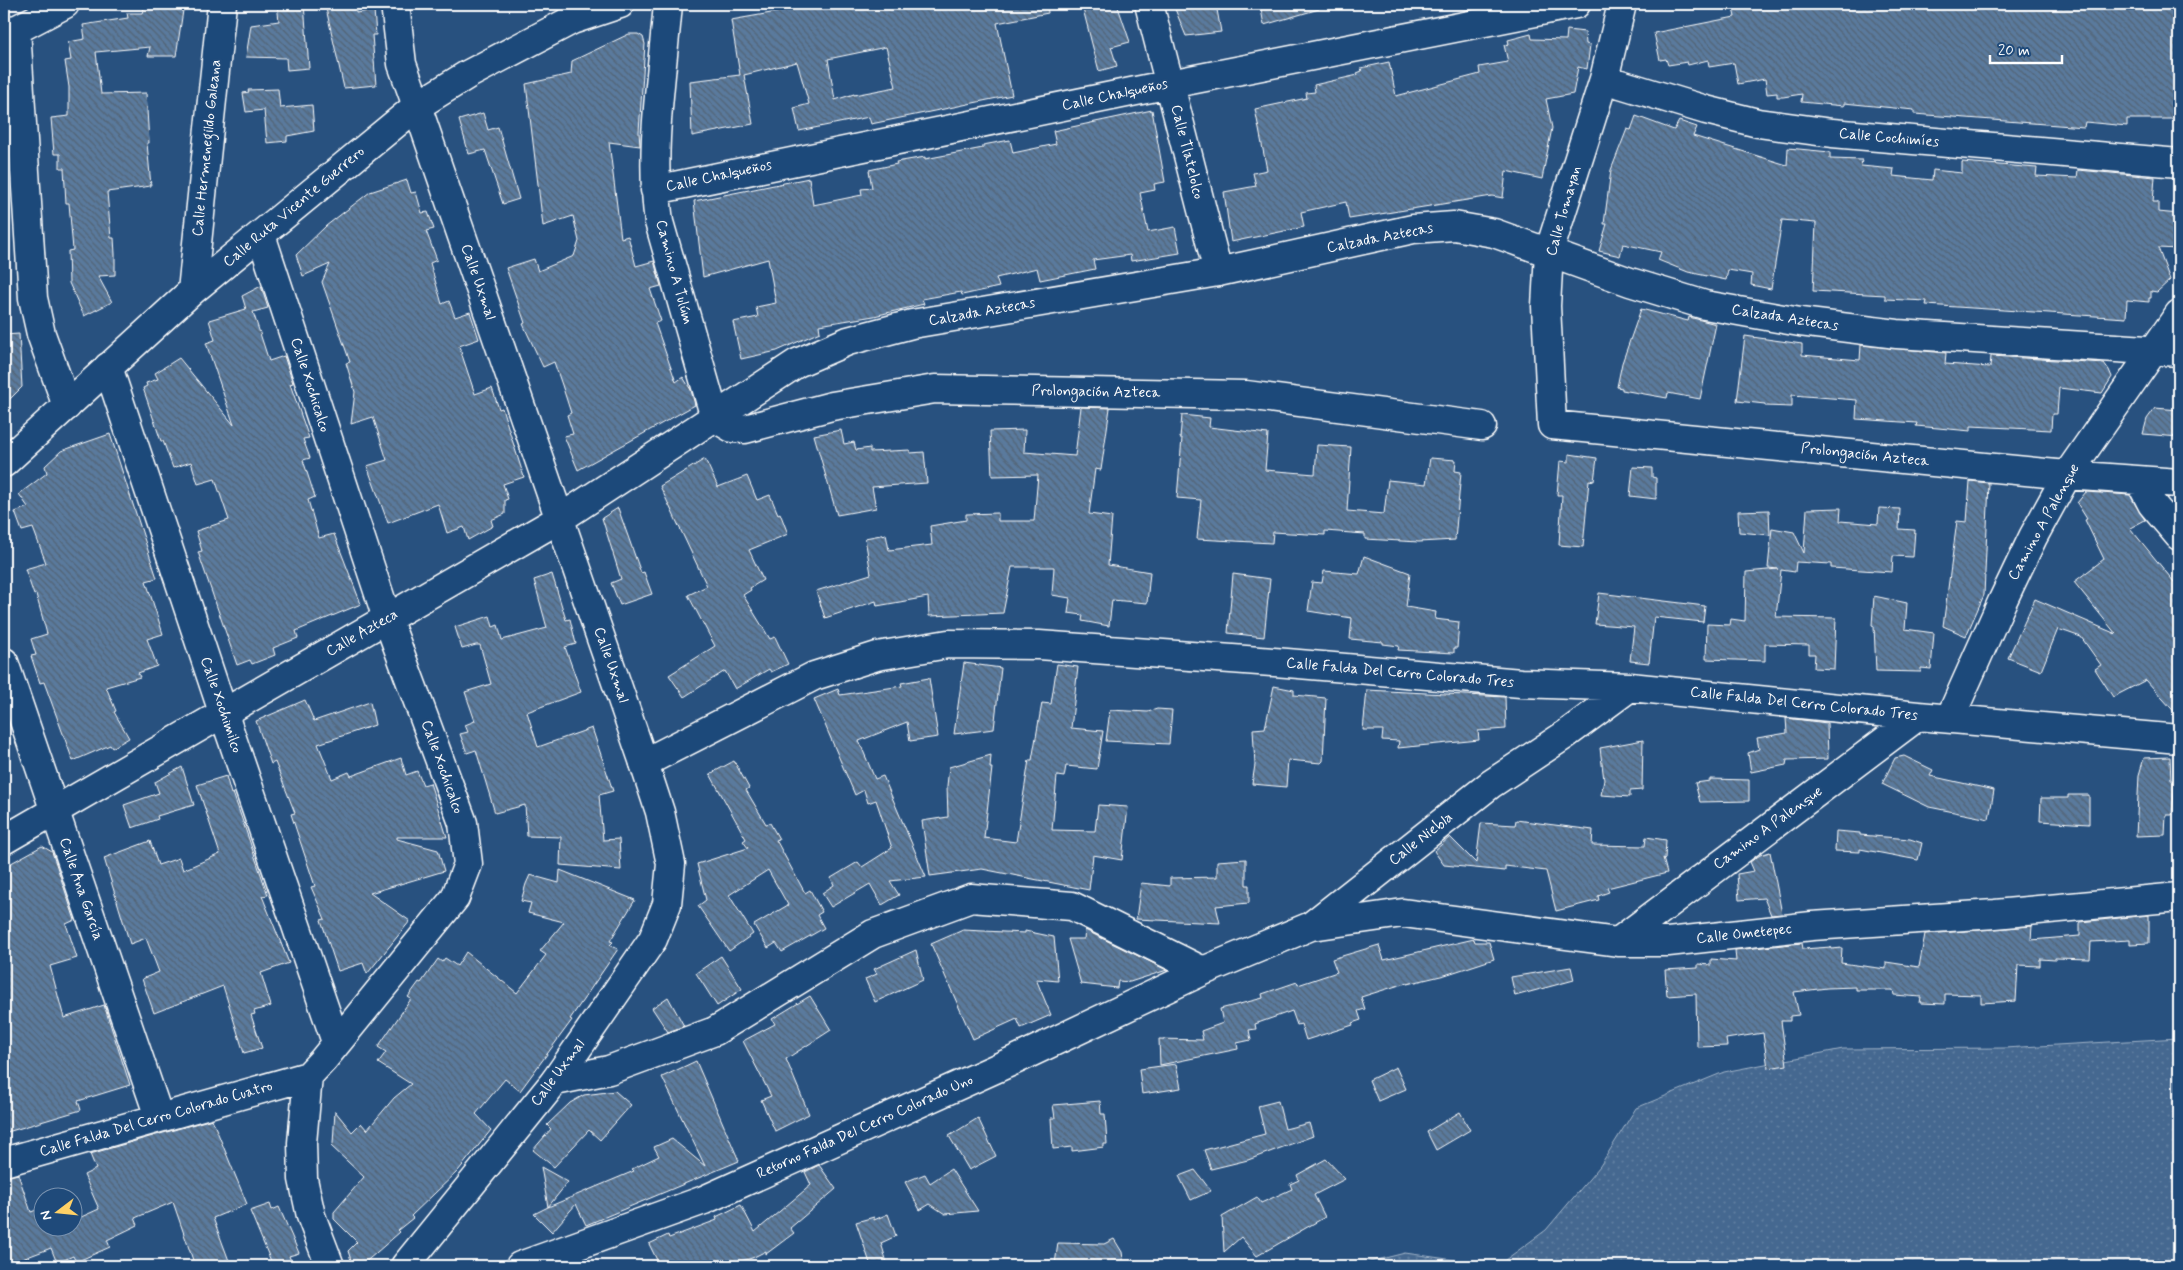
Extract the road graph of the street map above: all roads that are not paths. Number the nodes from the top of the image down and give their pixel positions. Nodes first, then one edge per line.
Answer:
1 (65, 4) edge
2 (222, 4) edge
3 (395, 4) edge
4 (620, 4) edge
5 (668, 4) edge
6 (1149, 4) edge
7 (1576, 4) edge
8 (1622, 4) edge
9 (571, 12) edge
10 (10, 32) edge
11 (1604, 79) junction
12 (1170, 84) junction
13 (417, 106) junction
14 (2179, 163) edge
15 (655, 190) junction
16 (260, 235) junction
17 (1549, 252) junction
18 (1218, 272) junction
19 (192, 291) junction
20 (2179, 314) edge
21 (2167, 351) edge
22 (108, 367) junction
23 (67, 406) junction
24 (715, 418) junction
25 (1552, 425) joint
26 (1482, 426) dead end
27 (4, 463) edge
28 (2067, 475) junction
29 (2140, 481) junction
30 (2179, 483) edge
31 (561, 518) junction
32 (2179, 536) edge
33 (387, 618) junction
34 (4, 662) edge
35 (1630, 687) junction
36 (224, 714) junction
37 (1918, 716) junction
38 (1950, 718) junction
39 (2179, 738) edge
40 (644, 764) junction
41 (55, 811) junction
42 (4, 840) edge
43 (2179, 897) edge
44 (1311, 926) junction
45 (1618, 942) junction
46 (1203, 971) junction
47 (336, 1042) junction
48 (308, 1076) junction
49 (554, 1080) junction
50 (158, 1117) junction
51 (4, 1162) edge
52 (330, 1266) edge
53 (405, 1266) edge
54 (520, 1266) edge

1 - 10 street
2 - 19 street, Calle Hermenegildo Galeana
3 - 13 street, Calle Uxmal
4 - 9 street, Calle Ruta Vicente Guerrero
5 - 15 street, Camino A Tulúm
6 - 12 street, Calle Tlatelolco
7 - 12 street, Calle Chalqueños
8 - 11 street, Calle Tomayan
9 - 13 street, Calle Ruta Vicente Guerrero
10 - 23 street
11 - 14 street, Calle Cochimíes
11 - 17 street, Calle Tomayan
12 - 15 street, Calle Chalqueños
12 - 18 street, Calle Tlatelolco
13 - 16 street, Calle Ruta Vicente Guerrero
13 - 31 street, Calle Uxmal
15 - 24 street, Camino A Tulúm
16 - 19 street, Calle Ruta Vicente Guerrero
16 - 33 street, Calle Xochicalco
17 - 18 street, Calzada Aztecas
17 - 21 street, Calzada Aztecas
17 - 25 street, Calle Tomayan
18 - 24 street, Calzada Aztecas
19 - 22 street, Calle Ruta Vicente Guerrero
20 - 21 street, Camino A Palenque
21 - 28 street, Camino A Palenque
22 - 23 street, Calle Ruta Vicente Guerrero
22 - 36 street, Calle Xochimilco
23 - 27 street, Calle Ruta Vicente Guerrero
24 - 26 street, Prolongación Azteca
24 - 31 street, Calle Azteca
25 - 28 street, Prolongación Azteca
28 - 29 street, Prolongación Azteca
28 - 38 street, Camino A Palenque
29 - 30 street, Prolongación Azteca
29 - 32 street
31 - 33 street, Calle Azteca
31 - 40 street, Calle Uxmal
33 - 36 street, Calle Azteca
33 - 47 street, Calle Xochicalco
34 - 41 street, Calle Ana García
35 - 37 street, Calle Falda Del Cerro Colorado Tres
35 - 40 street, Calle Falda Del Cerro Colorado Tres
35 - 44 street, Calle Niebla
36 - 41 street, Calle Azteca
36 - 47 street, Calle Xochimilco
37 - 38 street, Calle Falda Del Cerro Colorado Tres
37 - 45 street, Camino A Palenque
38 - 39 street, Calle Falda Del Cerro Colorado Tres
40 - 49 street, Calle Uxmal
41 - 42 street, Calle Azteca
41 - 50 street, Calle Ana García
43 - 45 street, Calle Ometepec
44 - 45 street, Calle Ometepec
44 - 46 street, Calle Niebla
46 - 49 street
46 - 54 street, Retorno Falda Del Cerro Colorado Uno
47 - 48 street, Calle Xochicalco
48 - 50 street, Calle Falda Del Cerro Colorado Cuatro
48 - 52 street
49 - 53 street, Calle Uxmal
50 - 51 street, Calle Falda Del Cerro Colorado Cuatro

